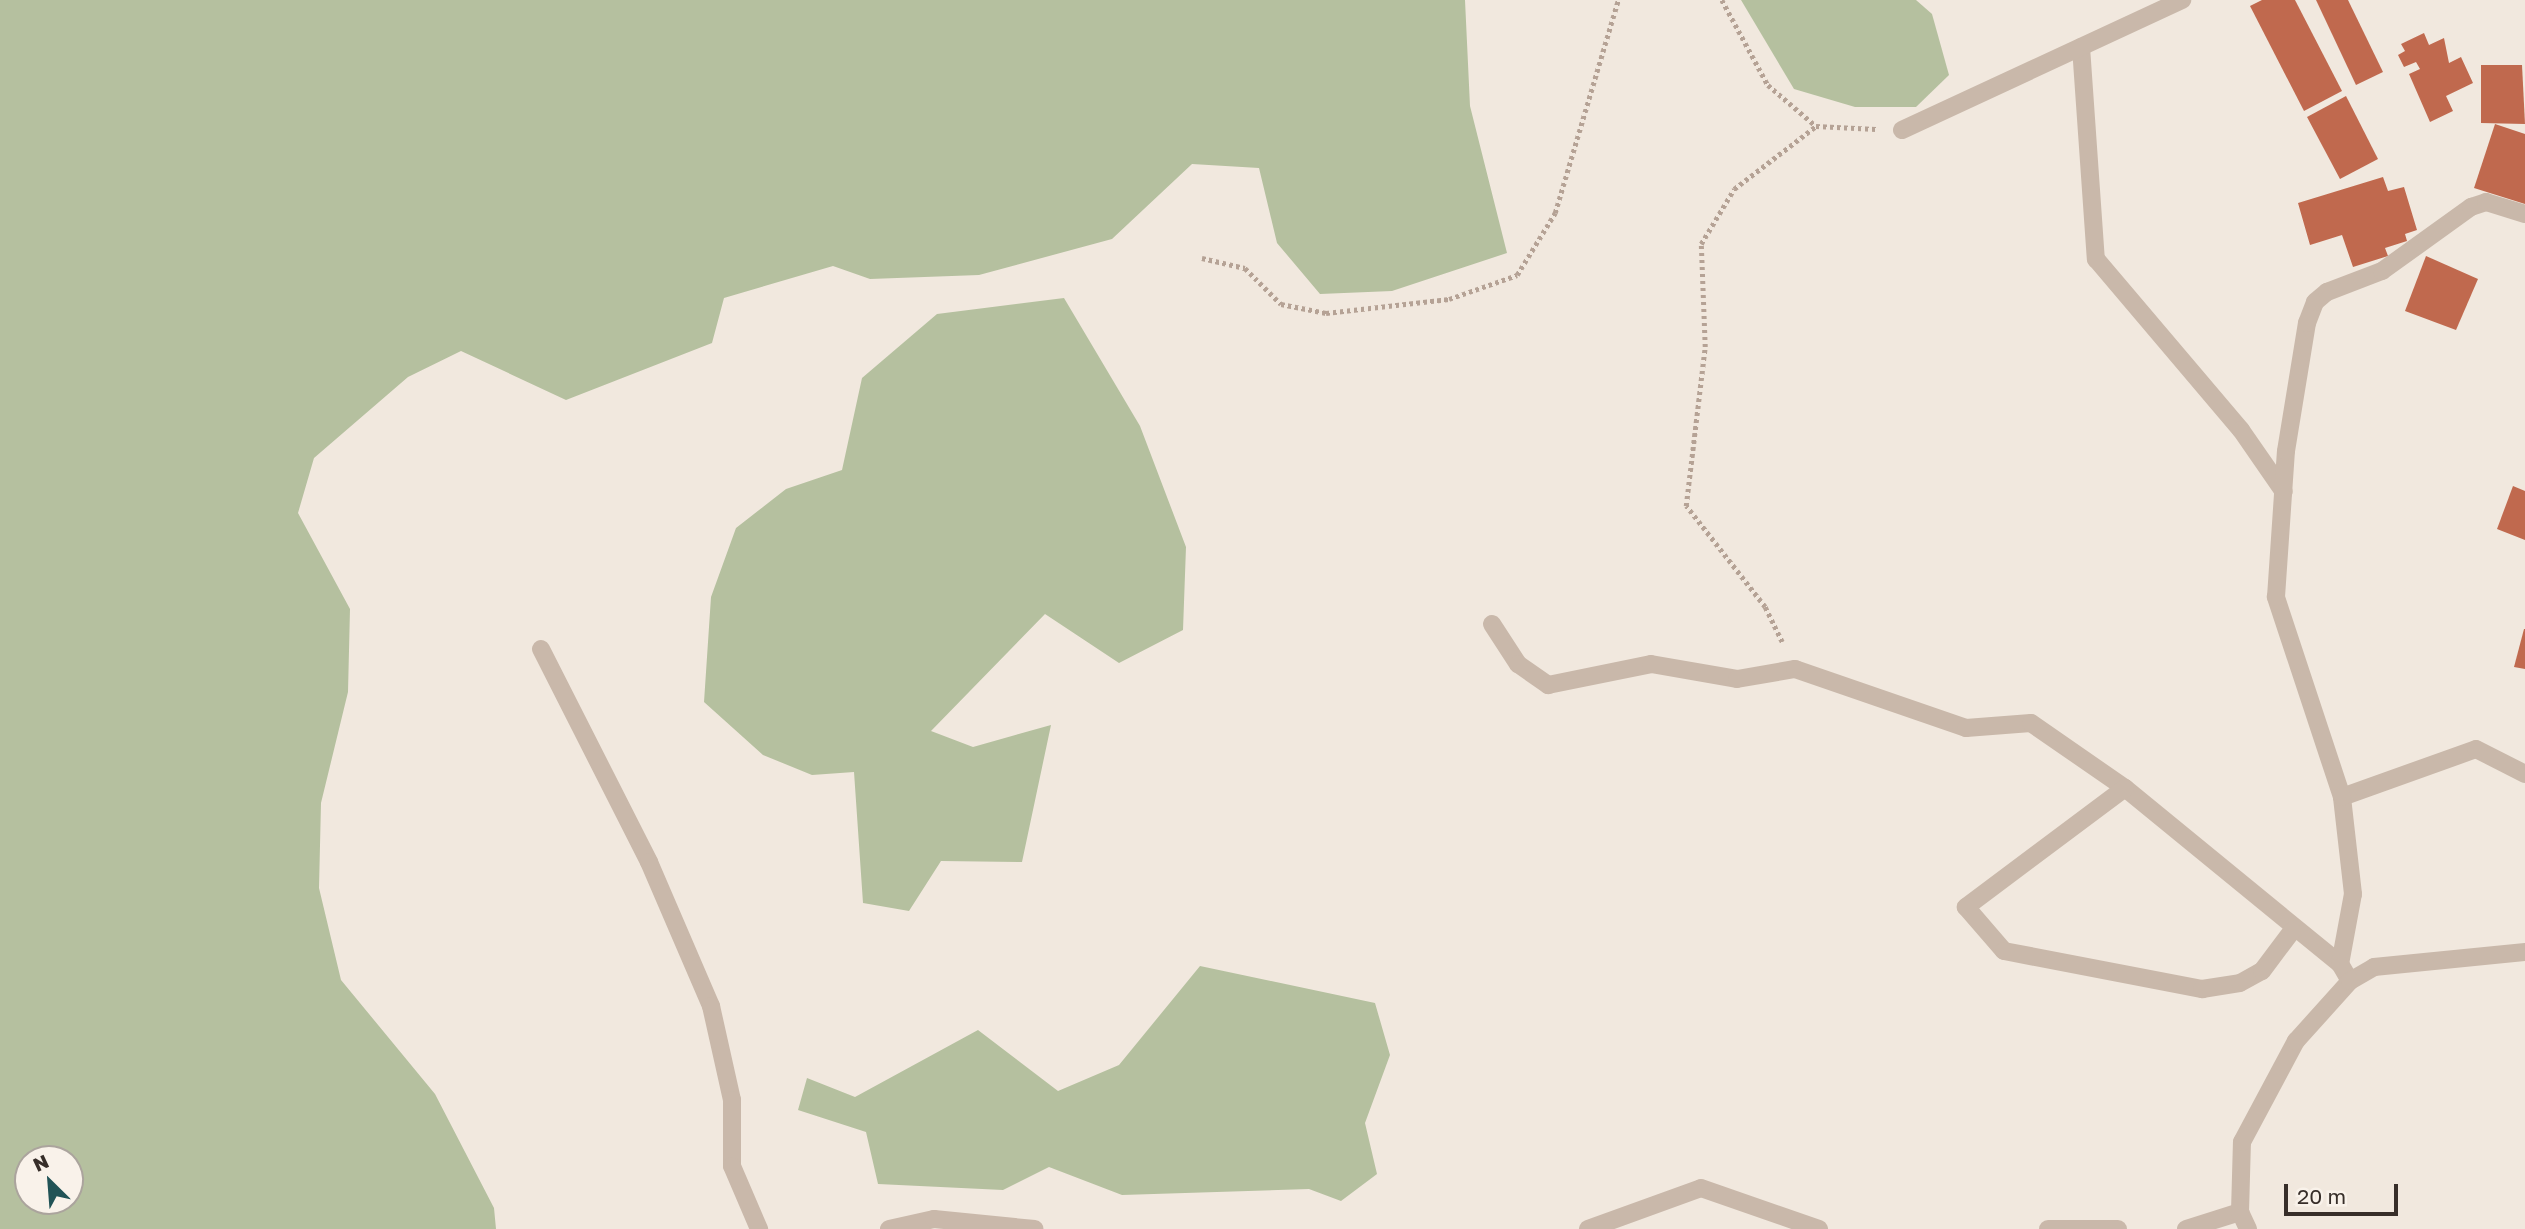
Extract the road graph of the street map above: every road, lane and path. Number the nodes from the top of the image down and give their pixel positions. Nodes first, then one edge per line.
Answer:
1 (1618, 0) edge
2 (1722, 0) edge
3 (2182, 0) edge
4 (2081, 47) junction
5 (1816, 126) junction
6 (1902, 130) joint
7 (2525, 214) edge
8 (1202, 258) dead end
9 (2284, 492) junction
10 (1492, 624) dead end
11 (541, 649) dead end
12 (1795, 669) junction
13 (2525, 774) edge
14 (2125, 788) junction
15 (2342, 797) junction
16 (2292, 931) junction
17 (2525, 952) edge
18 (2340, 964) junction
19 (2350, 981) junction
20 (2240, 1212) junction
21 (759, 1229) edge
22 (889, 1229) edge
23 (1035, 1229) edge
24 (1588, 1229) edge
25 (1819, 1229) edge
26 (2048, 1229) edge
27 (2118, 1229) edge
28 (2186, 1229) edge
29 (2248, 1229) edge

1 - 8 path
2 - 5 path
3 - 4 street
4 - 6 street
4 - 9 street
5 - 6 path
5 - 12 path
7 - 9 street
9 - 15 street
10 - 12 street
11 - 21 street
12 - 14 street
13 - 15 street
14 - 16 street
14 - 16 street
15 - 18 street
16 - 18 street
17 - 19 street
18 - 19 street
19 - 20 street
20 - 28 street
20 - 29 street
22 - 23 street
24 - 25 street
26 - 27 street

